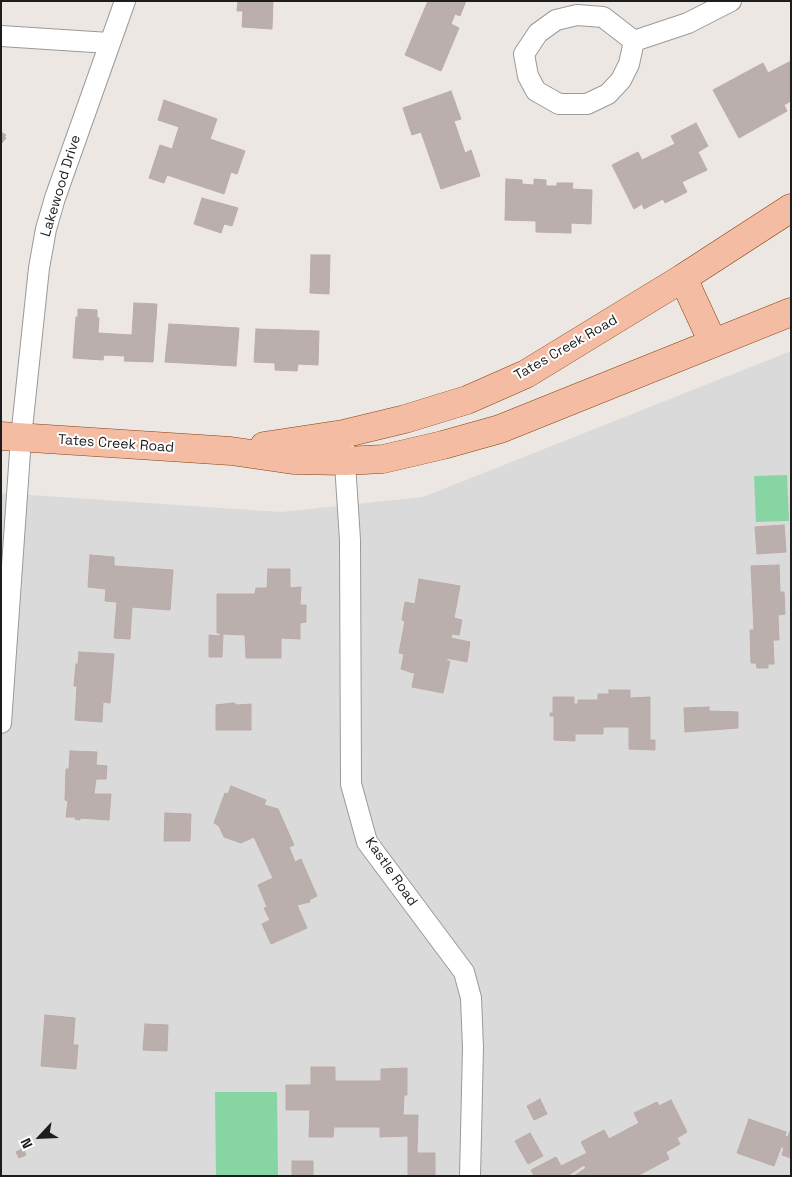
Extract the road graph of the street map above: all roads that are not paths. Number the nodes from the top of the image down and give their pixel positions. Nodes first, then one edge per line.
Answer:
1 (125, 1) edge
2 (731, 1) edge
3 (1, 36) edge
4 (634, 41) junction
5 (109, 43) junction
6 (791, 208) edge
7 (683, 278) junction
8 (791, 312) edge
9 (713, 343) junction
10 (343, 434) junction
11 (11, 437) edge
12 (231, 451) junction
13 (345, 461) junction
14 (1, 723) edge
15 (470, 1176) edge

1 - 5 street, Lakewood Drive
2 - 4 street
3 - 5 street
4 - 4 street
5 - 11 street, Lakewood Drive
6 - 7 main road, Tates Creek Road
7 - 9 main road
7 - 10 main road, Tates Creek Road
8 - 9 main road, Tates Creek Road
9 - 13 main road, Tates Creek Road
10 - 12 main road, Tates Creek Road
10 - 13 street, Kastle Road
11 - 12 main road, Tates Creek Road
11 - 14 street, Lakewood Drive
12 - 13 main road, Tates Creek Road
13 - 15 street, Kastle Road

